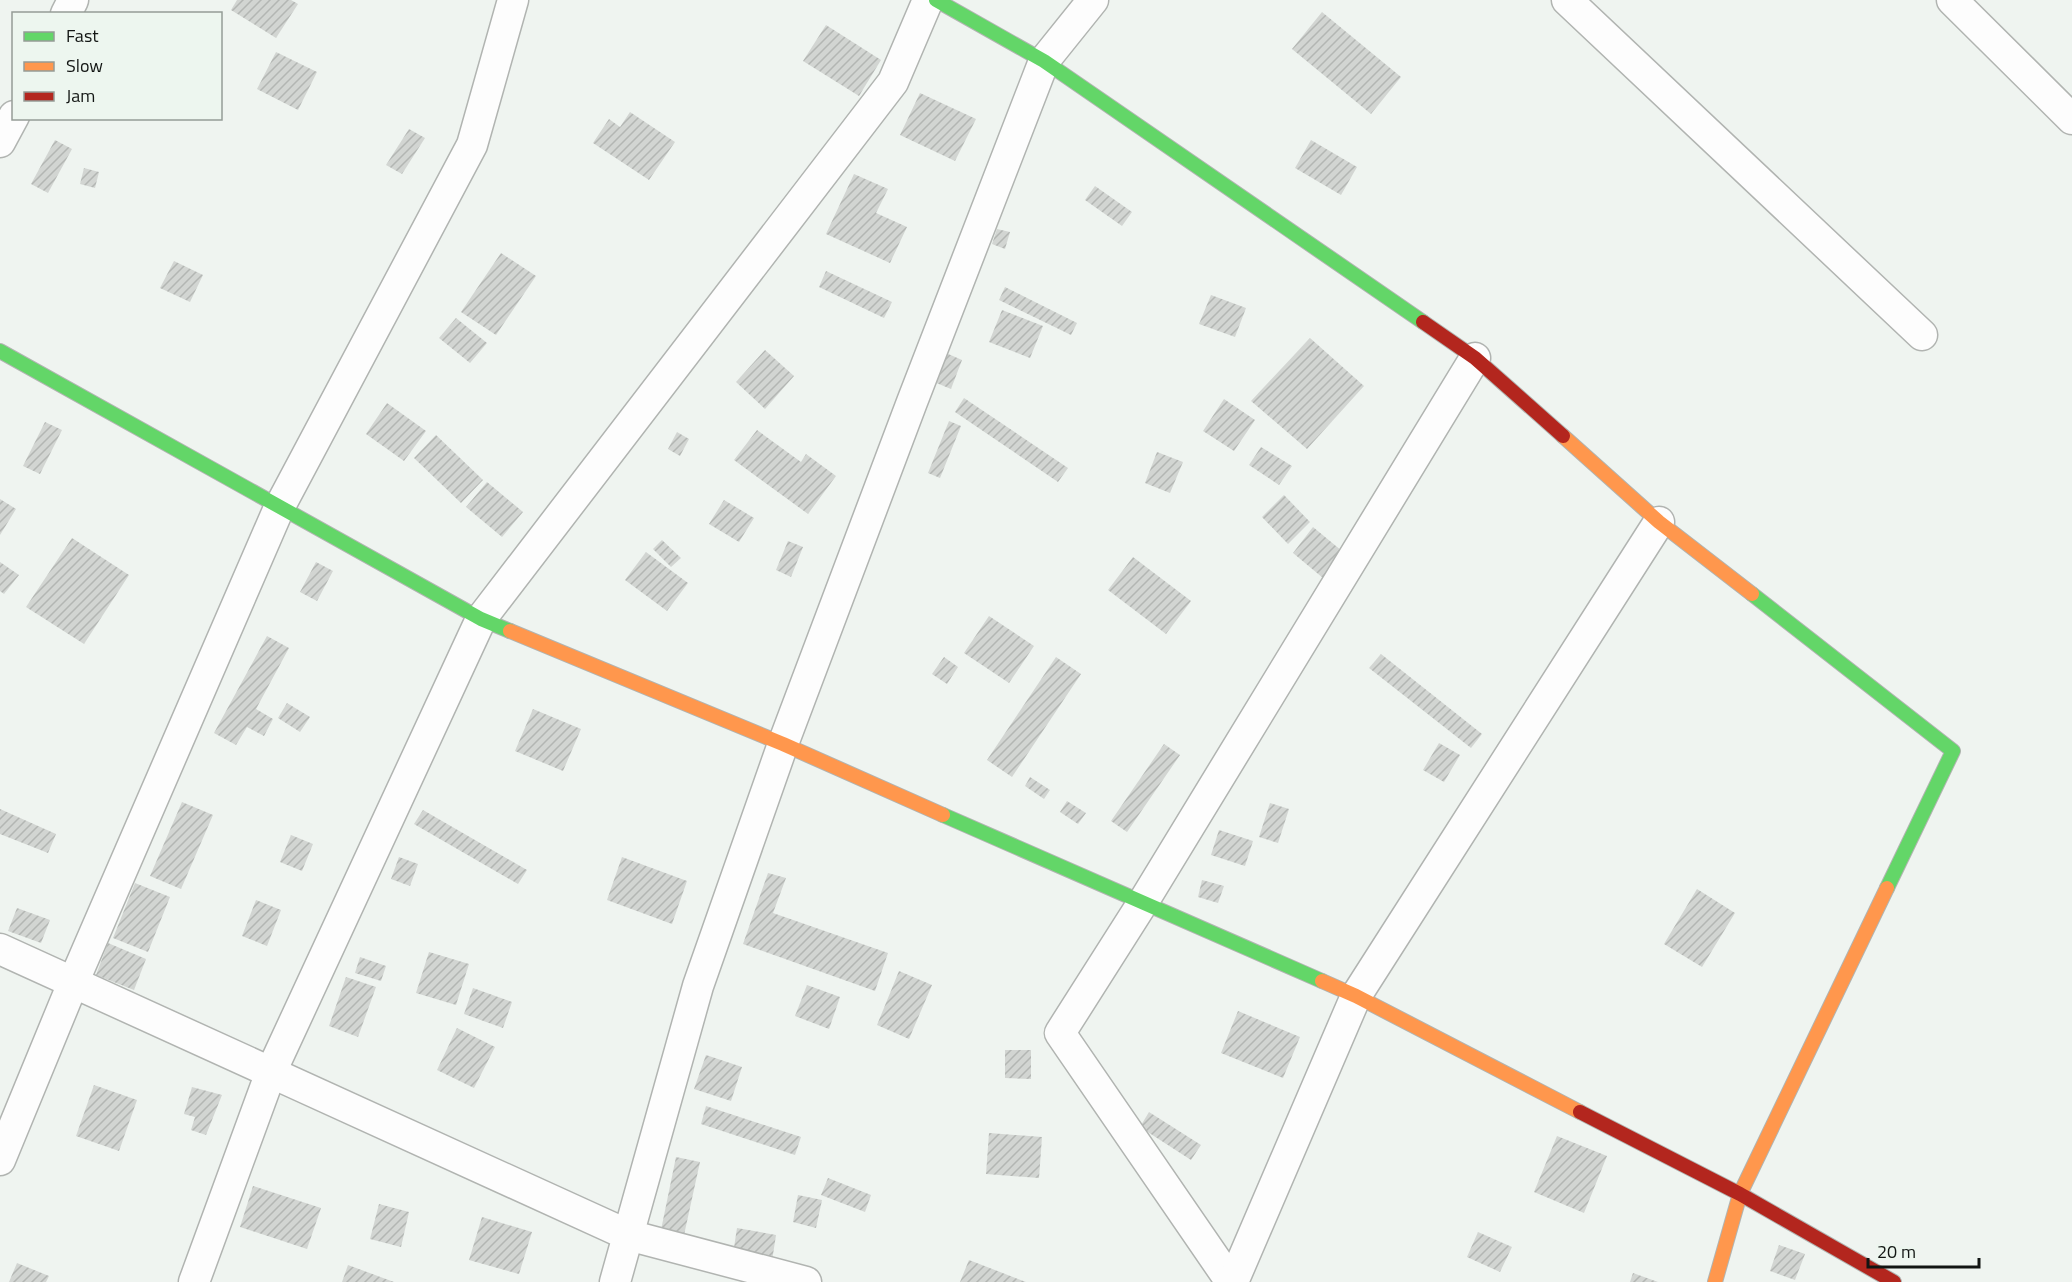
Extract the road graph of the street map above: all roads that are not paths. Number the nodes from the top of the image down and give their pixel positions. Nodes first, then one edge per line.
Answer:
1 (513, 0) edge
2 (928, 0) edge
3 (936, 0) edge
4 (1093, 0) edge
5 (1567, 0) edge
6 (1952, 0) edge
7 (1044, 61) junction
8 (2072, 118) edge
9 (12, 120) edge
10 (0, 142) edge
11 (1922, 335) dead end
12 (0, 351) edge
13 (1474, 358) junction
14 (279, 508) junction
15 (1659, 522) junction
16 (481, 619) junction
17 (783, 744) junction
18 (1142, 904) junction
19 (0, 950) edge
20 (73, 983) junction
21 (1356, 996) junction
22 (271, 1072) junction
23 (0, 1160) edge
24 (1740, 1194) junction
25 (628, 1235) junction
26 (194, 1282) edge
27 (615, 1282) edge
28 (806, 1282) edge
29 (1232, 1282) edge
30 (1715, 1282) edge
31 (1894, 1282) edge

1 - 14 street
2 - 16 street
3 - 7 street
4 - 7 street
5 - 11 street
6 - 8 street
7 - 13 street
7 - 17 street
9 - 10 street
12 - 14 street
13 - 15 street
13 - 18 street
14 - 16 street
14 - 20 street
15 - 21 street
15 - 24 street
16 - 17 street
16 - 22 street
17 - 18 street
17 - 25 street
18 - 21 street
18 - 29 street
19 - 20 street
20 - 22 street
20 - 23 street
21 - 24 street
21 - 29 street
22 - 25 street
22 - 26 street
24 - 30 street
24 - 31 street
25 - 27 street
25 - 28 street

